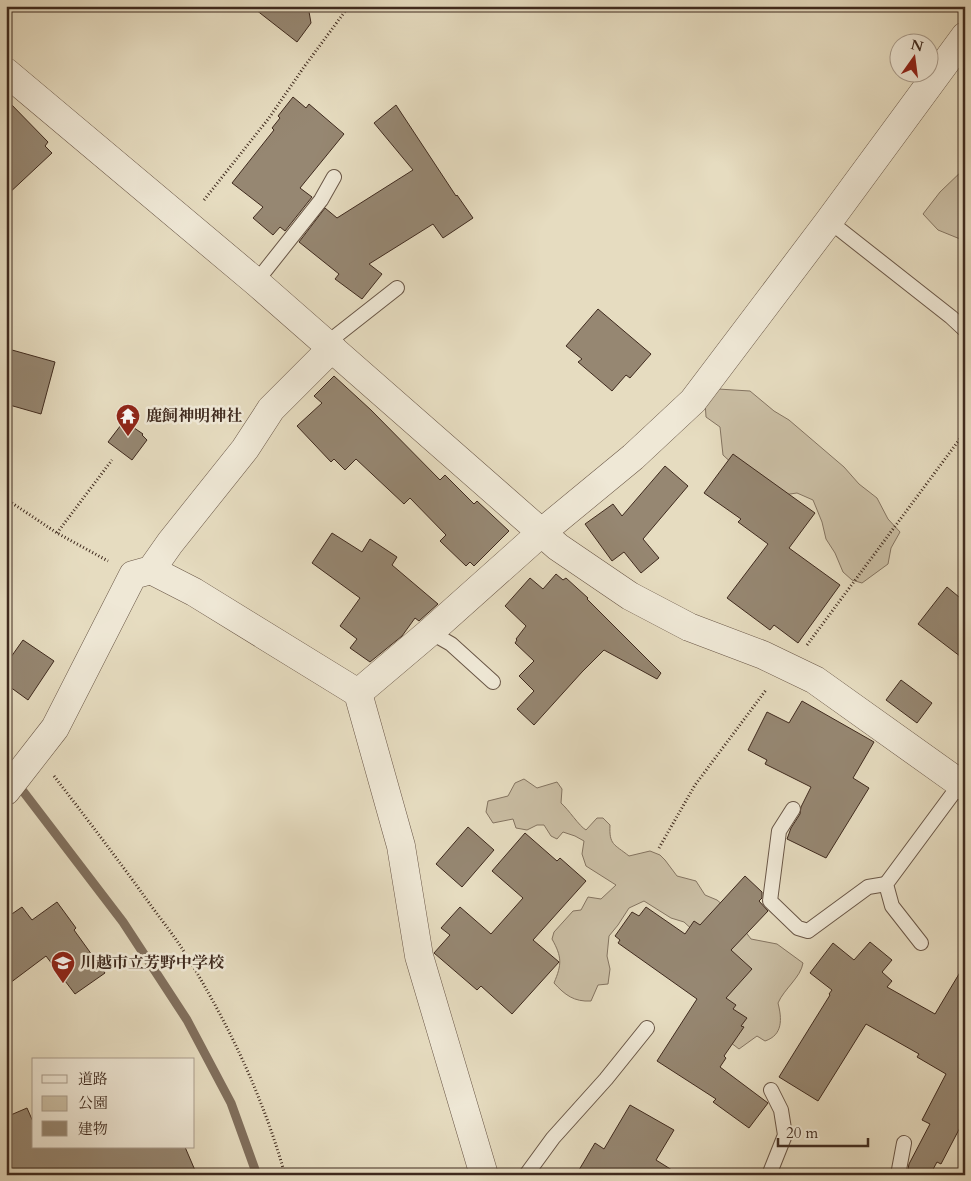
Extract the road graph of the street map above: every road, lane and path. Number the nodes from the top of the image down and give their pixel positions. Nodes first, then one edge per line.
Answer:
1 (349, 6) edge
2 (965, 36) edge
3 (6, 72) edge
4 (334, 177) dead end
5 (829, 221) junction
6 (186, 222) junction
7 (256, 282) junction
8 (397, 288) dead end
9 (965, 330) edge
10 (330, 345) junction
11 (965, 432) edge
12 (112, 460) dead end
13 (6, 499) edge
14 (542, 532) junction
15 (57, 533) junction
16 (142, 572) junction
17 (430, 632) junction
18 (786, 666) junction
19 (493, 682) dead end
20 (358, 693) junction
21 (36, 753) junction
22 (962, 785) edge
23 (6, 791) edge
24 (793, 809) dead end
25 (659, 848) dead end
26 (886, 884) junction
27 (921, 942) dead end
28 (647, 1028) dead end
29 (771, 1090) dead end
30 (904, 1144) dead end
31 (285, 1175) edge
32 (484, 1175) edge
33 (526, 1175) edge
34 (769, 1175) edge
35 (898, 1175) edge

1 - 6 path
2 - 5 street
3 - 6 street
4 - 7 lane
5 - 9 lane
5 - 14 street
6 - 7 street
7 - 10 street
8 - 10 lane
10 - 14 street
10 - 16 street
11 - 18 path
12 - 15 path
13 - 15 path
14 - 17 street
14 - 18 street
15 - 16 path
16 - 20 street
16 - 21 street
17 - 19 lane
17 - 20 street
18 - 22 street
18 - 25 path
20 - 32 street
21 - 23 street
21 - 31 path
22 - 26 lane
24 - 26 lane
26 - 27 lane
28 - 33 lane
29 - 34 lane
30 - 35 lane

